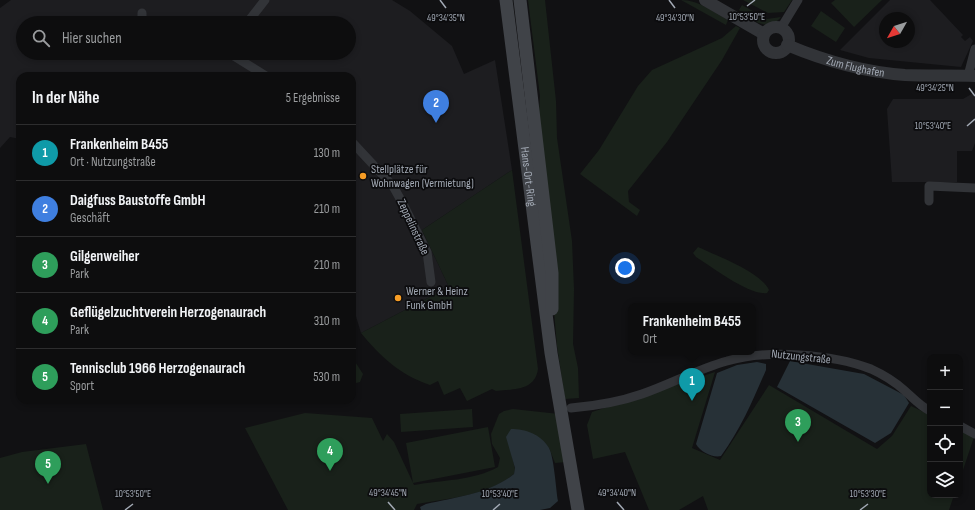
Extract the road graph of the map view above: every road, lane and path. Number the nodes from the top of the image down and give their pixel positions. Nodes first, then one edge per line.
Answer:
1 (265, 0) edge
2 (506, 0) edge
3 (520, 0) edge
4 (705, 0) edge
5 (798, 0) edge
6 (252, 16) edge
7 (781, 28) junction
8 (764, 34) junction
9 (787, 45) junction
10 (975, 49) edge
11 (240, 60) edge
12 (260, 72) edge
13 (971, 76) edge
14 (356, 146) edge
15 (975, 188) edge
16 (929, 201) dead end
17 (431, 282) dead end
18 (551, 353) junction
19 (754, 355) edge
20 (756, 355) edge
21 (571, 408) dead end
22 (927, 410) edge
23 (963, 428) edge
24 (975, 434) edge
25 (578, 510) edge

1 - 6 street
2 - 18 main road, Hans-Ort-Ring
3 - 18 main road, Hans-Ort-Ring
4 - 8 street
5 - 7 street
7 - 8 street
7 - 9 street
8 - 9 street
9 - 13 street, Zum Flughafen
10 - 13 street
11 - 12 street
14 - 17 street, Zeppelinstraße
15 - 16 street
18 - 25 main road, Hans-Ort-Ring
19 - 21 street, Nutzungstraße
20 - 22 street, Nutzungstraße
23 - 24 street

